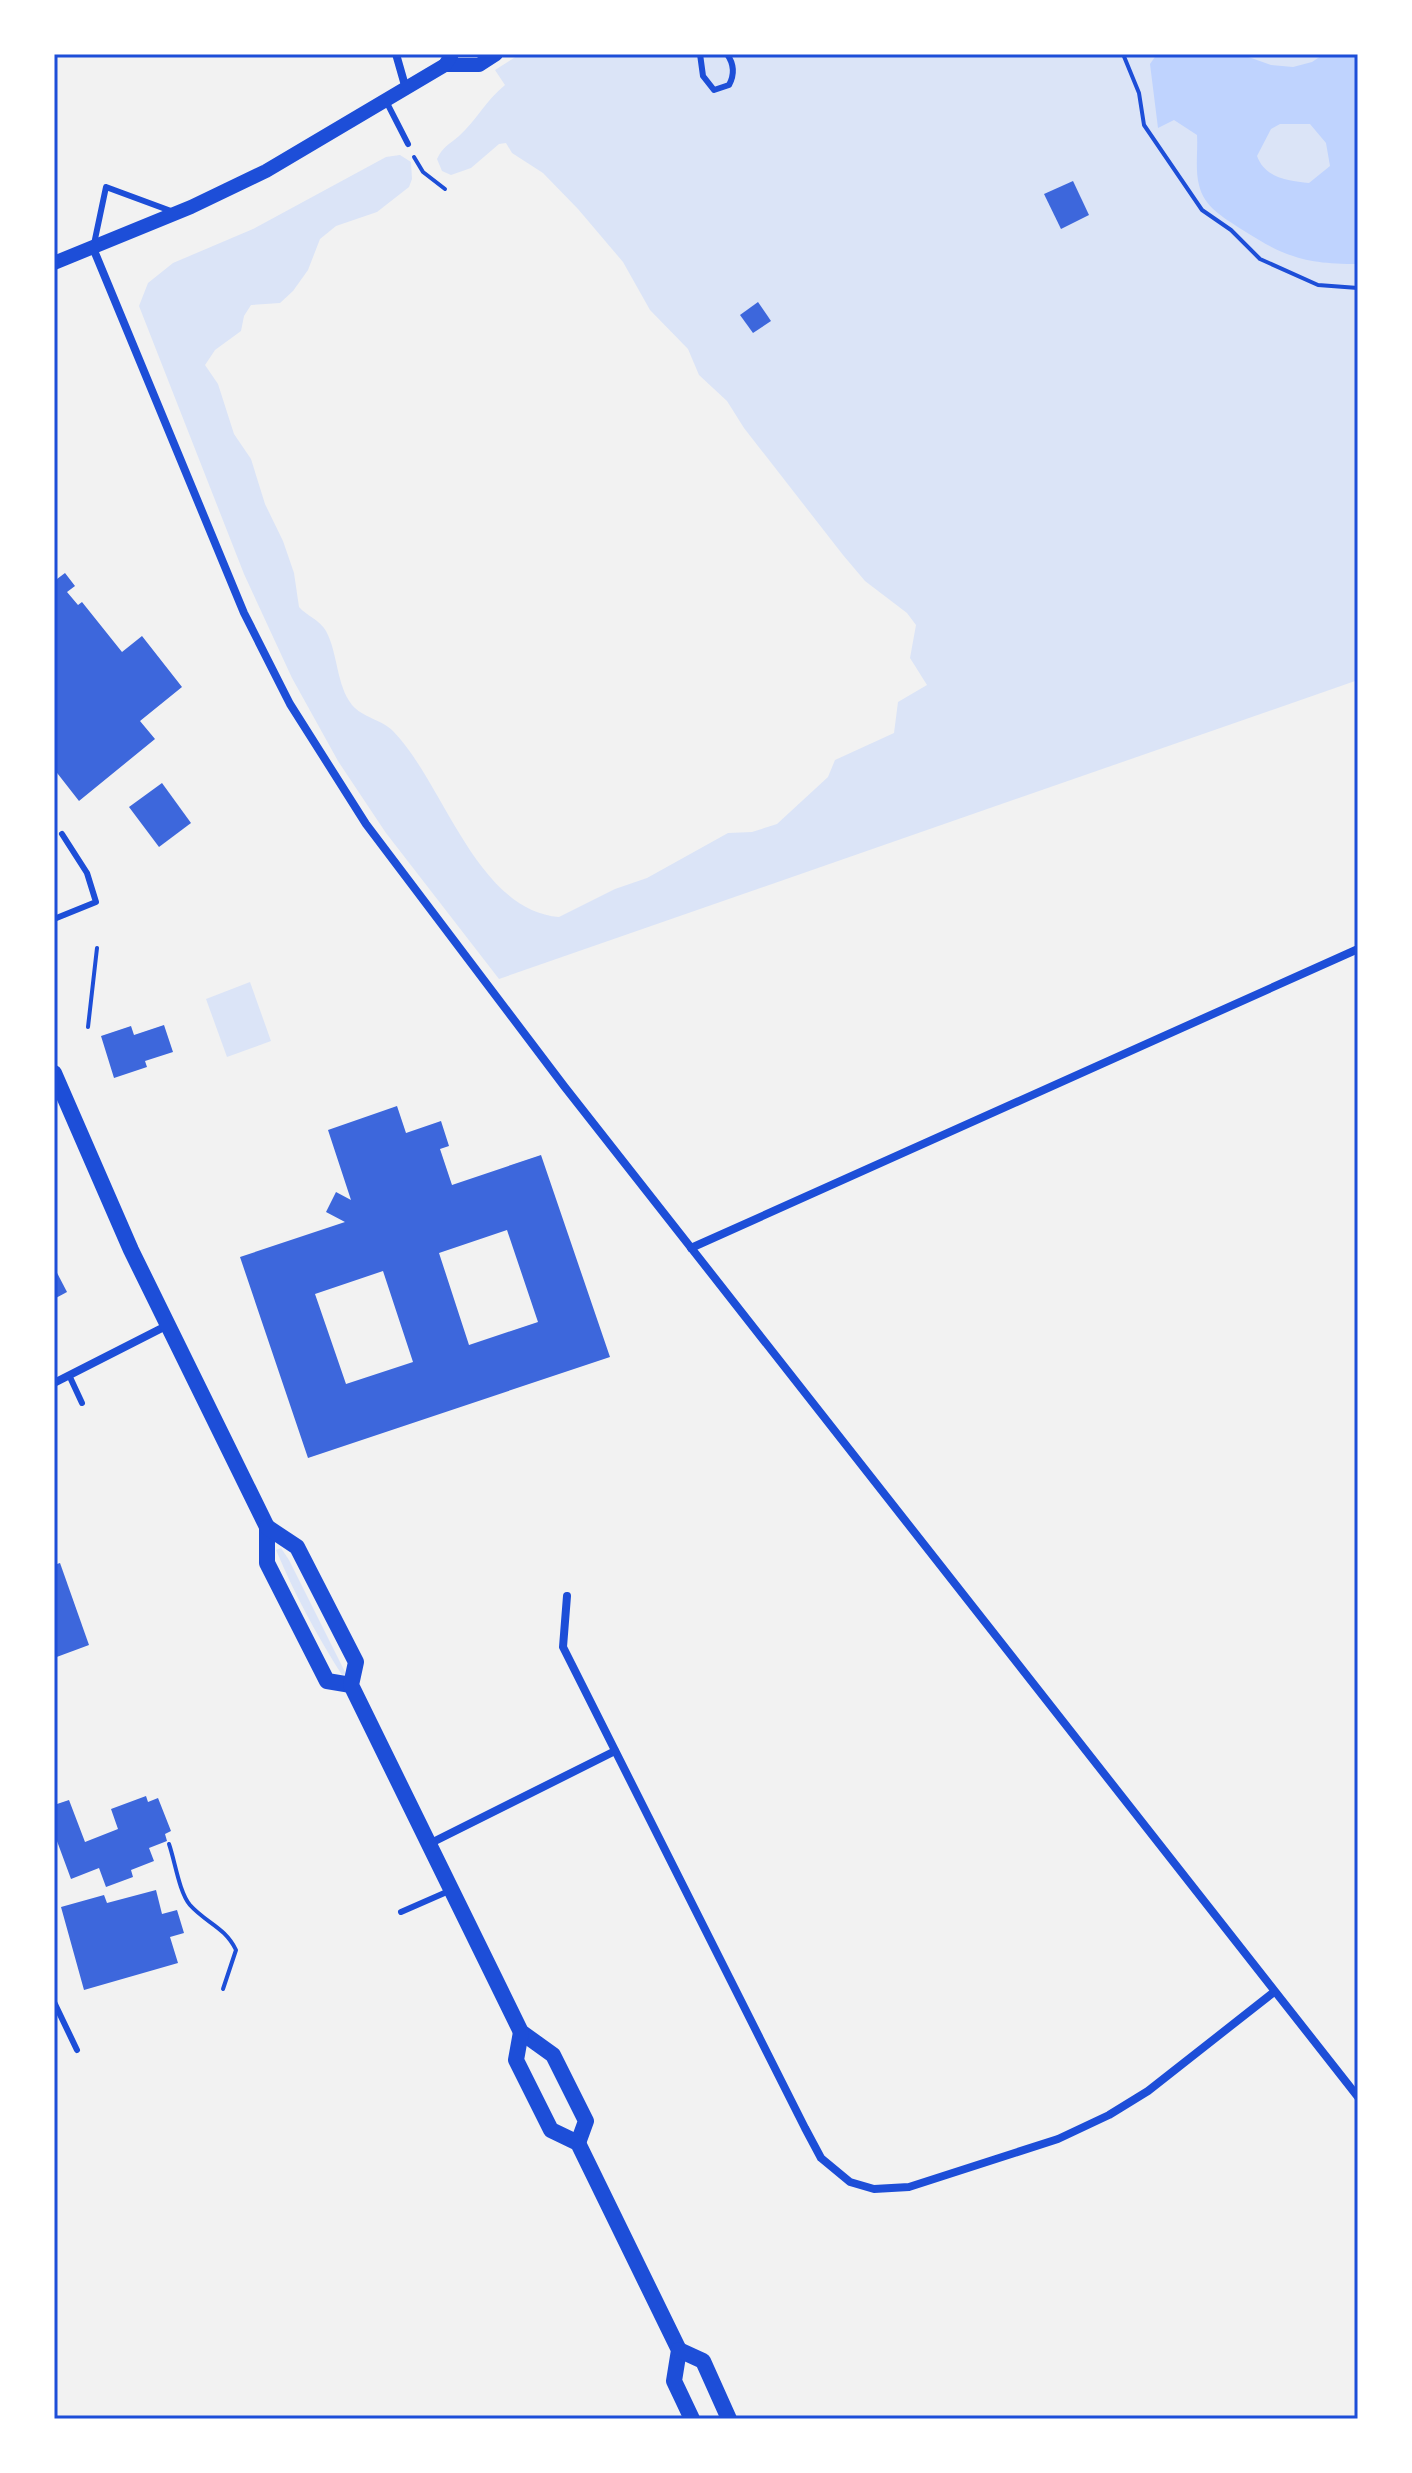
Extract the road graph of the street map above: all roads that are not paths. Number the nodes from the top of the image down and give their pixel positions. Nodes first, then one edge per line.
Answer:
1 (396, 54) edge
2 (496, 54) edge
3 (700, 54) edge
4 (727, 54) edge
5 (449, 60) edge
6 (406, 89) junction
7 (386, 101) junction
8 (408, 144) road end
9 (176, 213) junction
10 (93, 248) junction
11 (54, 263) edge
12 (62, 834) dead end
13 (54, 919) edge
14 (1358, 949) edge
15 (54, 1073) edge
16 (691, 1248) junction
17 (168, 1325) junction
18 (69, 1375) junction
19 (54, 1383) edge
20 (82, 1403) dead end
21 (267, 1527) junction
22 (567, 1596) dead end
23 (351, 1685) junction
24 (615, 1751) junction
25 (429, 1844) junction
26 (451, 1891) junction
27 (401, 1912) dead end
28 (1274, 1992) junction
29 (54, 2002) edge
30 (521, 2032) junction
31 (77, 2050) dead end
32 (1358, 2097) edge
33 (578, 2143) junction
34 (679, 2350) junction
35 (692, 2419) edge
36 (729, 2419) edge

1 - 6 street
2 - 5 street
3 - 4 lane
5 - 6 street
6 - 7 street
7 - 8 lane
7 - 9 street
9 - 10 street
9 - 10 lane
10 - 11 street
10 - 16 street
12 - 13 lane
14 - 16 street
15 - 17 main road
16 - 28 street
17 - 18 street
17 - 21 main road
18 - 19 street
18 - 20 lane
21 - 23 main road
21 - 23 main road
22 - 24 street
23 - 25 main road
24 - 25 street
24 - 28 street
25 - 26 main road
26 - 27 lane
26 - 30 main road
28 - 32 street
29 - 31 lane
30 - 33 main road
30 - 33 main road
33 - 34 main road
34 - 35 main road
34 - 36 main road

